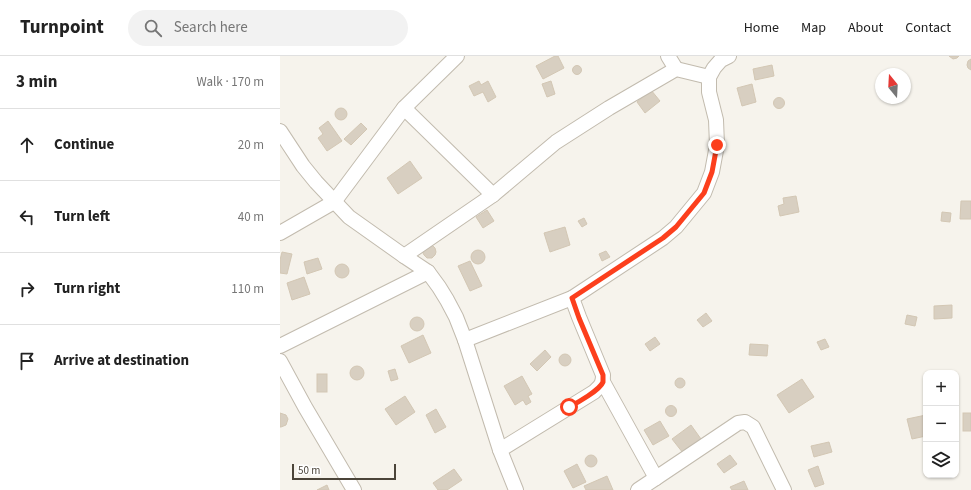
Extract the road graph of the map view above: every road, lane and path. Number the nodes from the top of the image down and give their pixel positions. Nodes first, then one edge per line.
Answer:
1 (457, 56) edge
2 (668, 56) edge
3 (729, 56) edge
4 (676, 69) junction
5 (709, 77) junction
6 (404, 108) junction
7 (280, 131) edge
8 (494, 195) junction
9 (334, 202) junction
10 (280, 233) edge
11 (404, 256) junction
12 (428, 272) junction
13 (572, 298) junction
14 (465, 340) junction
15 (280, 346) edge
16 (280, 360) edge
17 (603, 382) junction
18 (500, 450) junction
19 (656, 478) junction
20 (354, 490) edge
21 (516, 490) edge
22 (638, 490) edge
23 (784, 490) edge

1 - 6 street
2 - 4 street
3 - 5 street
4 - 5 street
4 - 8 street
5 - 13 street
6 - 8 street
6 - 9 street
7 - 9 street
8 - 11 street
9 - 10 street
9 - 11 street
11 - 12 street
12 - 14 street
12 - 15 street
13 - 14 street
13 - 17 street
14 - 18 street
16 - 20 street
17 - 18 street
17 - 19 street
18 - 21 street
19 - 22 street
19 - 23 street

